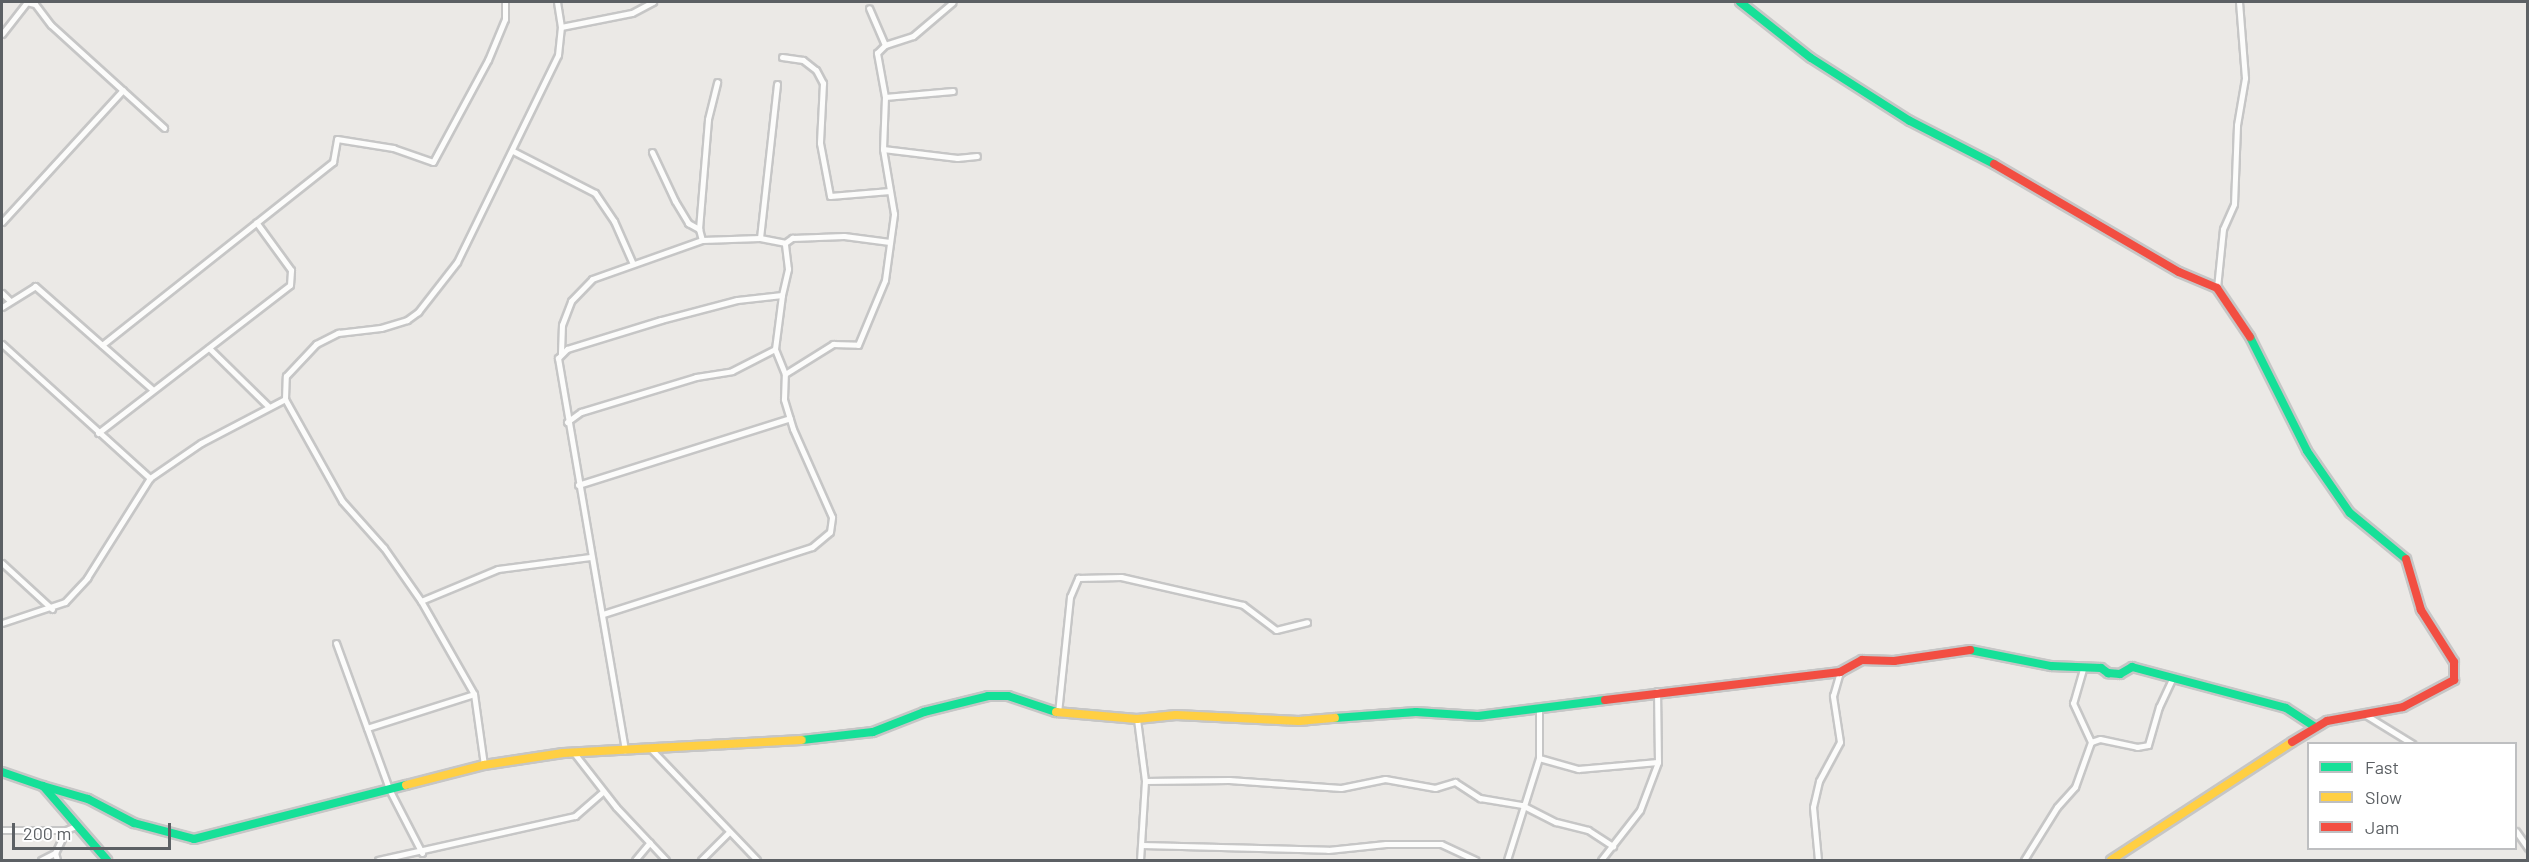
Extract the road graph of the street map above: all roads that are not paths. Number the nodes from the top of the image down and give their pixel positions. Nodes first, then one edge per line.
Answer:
1 (26, 2) edge
2 (505, 2) edge
3 (557, 2) edge
4 (653, 2) edge
5 (953, 2) edge
6 (1740, 2) edge
7 (2239, 2) edge
8 (869, 8) dead end
9 (561, 27) junction
10 (2, 34) edge
11 (885, 45) junction
12 (782, 57) dead end
13 (717, 82) dead end
14 (777, 84) dead end
15 (123, 90) junction
16 (953, 91) dead end
17 (885, 97) junction
18 (164, 128) dead end
19 (883, 149) junction
20 (513, 151) junction
21 (652, 152) dead end
22 (977, 156) dead end
23 (890, 191) junction
24 (2, 222) edge
25 (256, 222) junction
26 (699, 229) junction
27 (760, 238) junction
28 (702, 240) junction
29 (890, 242) junction
30 (785, 243) junction
31 (633, 264) junction
32 (2217, 288) junction
33 (2, 293) edge
34 (782, 295) junction
35 (9, 300) junction
36 (2, 307) edge
37 (2, 344) edge
38 (102, 345) junction
39 (209, 348) junction
40 (776, 349) junction
41 (561, 353) junction
42 (785, 374) junction
43 (152, 389) junction
44 (285, 399) junction
45 (269, 408) junction
46 (790, 418) junction
47 (567, 422) junction
48 (98, 433) junction
49 (150, 478) junction
50 (578, 485) junction
51 (590, 557) junction
52 (2, 563) edge
53 (421, 601) junction
54 (52, 609) junction
55 (603, 614) junction
56 (1307, 622) dead end
57 (2, 623) edge
58 (336, 643) dead end
59 (2083, 669) junction
60 (1840, 672) junction
61 (2173, 677) junction
62 (1657, 691) junction
63 (474, 694) junction
64 (1539, 711) junction
65 (1058, 713) junction
66 (2364, 714) junction
67 (1137, 719) junction
68 (367, 728) junction
69 (2315, 728) junction
70 (2091, 742) junction
71 (2410, 742) edge
72 (650, 748) junction
73 (625, 750) junction
74 (574, 753) junction
75 (1539, 759) junction
76 (1658, 762) junction
77 (484, 765) junction
78 (2, 772) edge
79 (1145, 781) junction
80 (43, 786) junction
81 (389, 789) junction
82 (603, 792) junction
83 (1522, 806) junction
84 (76, 826) junction
85 (2, 830) edge
86 (66, 830) junction
87 (729, 832) junction
88 (2517, 832) edge
89 (650, 842) junction
90 (1142, 846) junction
91 (1613, 846) junction
92 (2528, 848) edge
93 (55, 853) junction
94 (422, 853) junction
95 (41, 861) edge
96 (57, 861) edge
97 (107, 861) edge
98 (378, 861) edge
99 (635, 861) edge
100 (666, 861) edge
101 (701, 861) edge
102 (757, 861) edge
103 (1140, 861) edge
104 (1474, 861) edge
105 (1507, 861) edge
106 (1600, 861) edge
107 (1818, 861) edge
108 (2024, 861) edge
109 (2111, 861) edge

1 - 10 street
1 - 15 street
2 - 25 street
3 - 9 street
4 - 9 street
5 - 11 street
6 - 32 street
7 - 32 street
8 - 11 street
9 - 20 street
11 - 17 street
12 - 23 street
13 - 26 street
14 - 27 street
15 - 18 street
15 - 24 street
16 - 17 street
17 - 19 street
19 - 22 street
19 - 23 street
20 - 31 street
20 - 44 street
21 - 26 street
23 - 29 street
25 - 38 street
25 - 39 street
26 - 28 street
27 - 28 street
27 - 30 street
28 - 31 street
29 - 30 street
29 - 42 street
30 - 34 street
31 - 41 street
32 - 66 street
33 - 35 street
34 - 40 street
34 - 41 street
35 - 36 street
35 - 38 street
37 - 48 street
38 - 43 street
39 - 43 street
39 - 45 street
40 - 42 street
40 - 47 street
41 - 47 street
42 - 46 street
43 - 48 street
44 - 45 street
44 - 53 street
45 - 49 street
46 - 50 street
46 - 55 street
47 - 50 street
48 - 49 street
49 - 54 street
50 - 51 street
51 - 53 street
51 - 55 street
52 - 54 street
53 - 63 street
54 - 57 street
55 - 73 street
56 - 65 street
58 - 68 street
59 - 60 street
59 - 61 street
59 - 70 street
60 - 62 street
60 - 107 street
61 - 69 street
61 - 70 street
62 - 64 street
62 - 76 street
63 - 68 street
63 - 77 street
64 - 67 street
64 - 75 street
65 - 67 street
65 - 72 street
66 - 69 street
66 - 71 street
67 - 79 street
68 - 81 street
69 - 109 street
70 - 108 street
72 - 73 street
72 - 87 street
73 - 74 street
74 - 77 street
74 - 82 street
75 - 76 street
75 - 83 street
76 - 91 street
77 - 81 street
78 - 80 street
79 - 83 street
79 - 90 street
80 - 81 street
80 - 84 street
81 - 94 street
82 - 89 street
82 - 94 street
83 - 91 street
83 - 105 street
84 - 86 street
84 - 97 street
85 - 86 street
86 - 93 street
87 - 101 street
87 - 102 street
88 - 92 street
89 - 99 street
89 - 100 street
90 - 103 street
90 - 104 street
91 - 106 street
93 - 95 street
93 - 96 street
94 - 98 street

